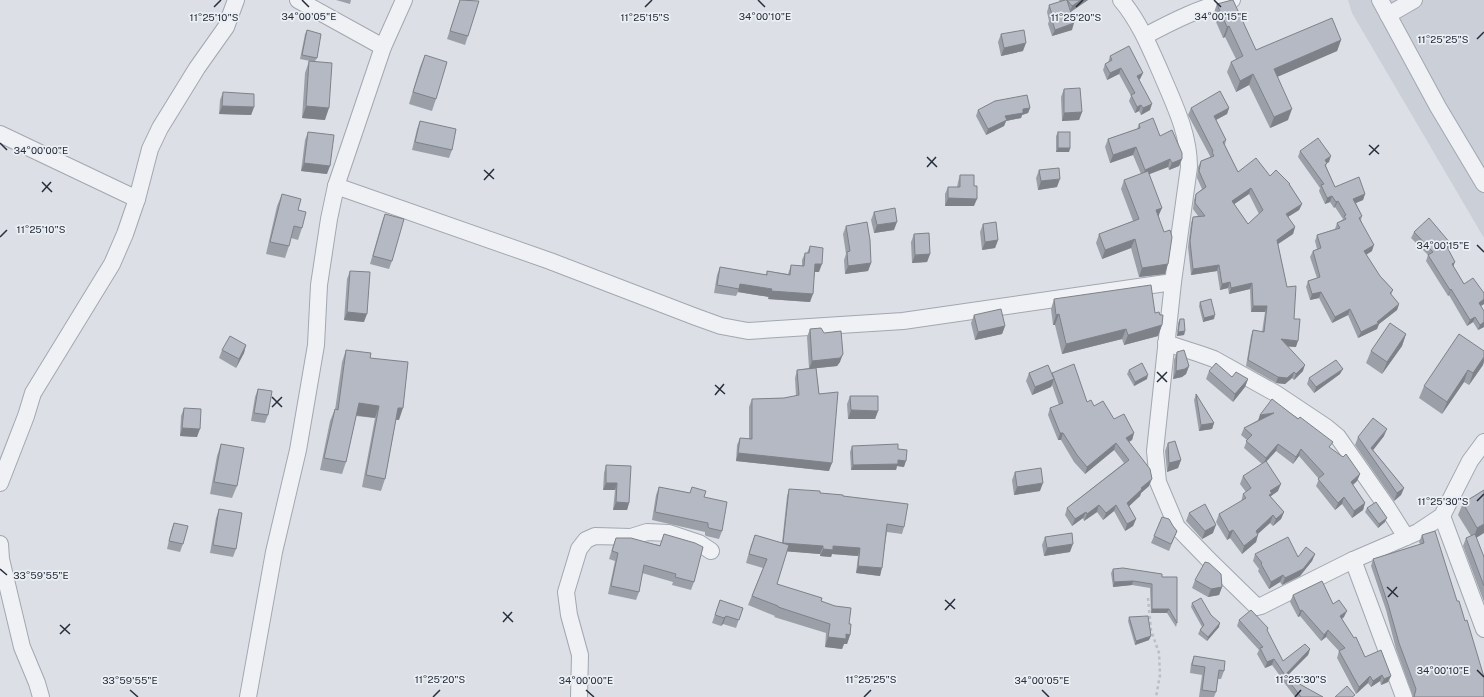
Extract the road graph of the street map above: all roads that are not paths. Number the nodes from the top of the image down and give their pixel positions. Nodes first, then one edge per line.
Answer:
1 (236, 0) edge
2 (298, 0) edge
3 (404, 0) edge
4 (1121, 0) edge
5 (1232, 0) edge
6 (1380, 0) edge
7 (1414, 0) edge
8 (1388, 15) junction
9 (1145, 36) junction
10 (383, 47) junction
11 (0, 134) edge
12 (1484, 184) edge
13 (336, 186) junction
14 (137, 199) junction
15 (1173, 282) junction
16 (1166, 343) junction
17 (1484, 442) edge
18 (0, 483) edge
19 (1442, 516) junction
20 (1406, 537) junction
21 (0, 544) edge
22 (711, 551) dead end
23 (1352, 560) junction
24 (1484, 628) edge
25 (1398, 695) edge
26 (41, 697) edge
27 (248, 697) edge
28 (579, 697) edge

1 - 14 street
2 - 10 street
3 - 10 street
4 - 9 street
5 - 9 street
6 - 8 street
7 - 8 street
8 - 12 street
9 - 15 street
10 - 13 street
11 - 14 street
13 - 15 street
13 - 27 street
14 - 18 street
15 - 16 street
16 - 20 street
16 - 23 street
17 - 19 street
19 - 20 street
19 - 24 street
20 - 23 street
21 - 26 street
22 - 28 street
23 - 25 street

